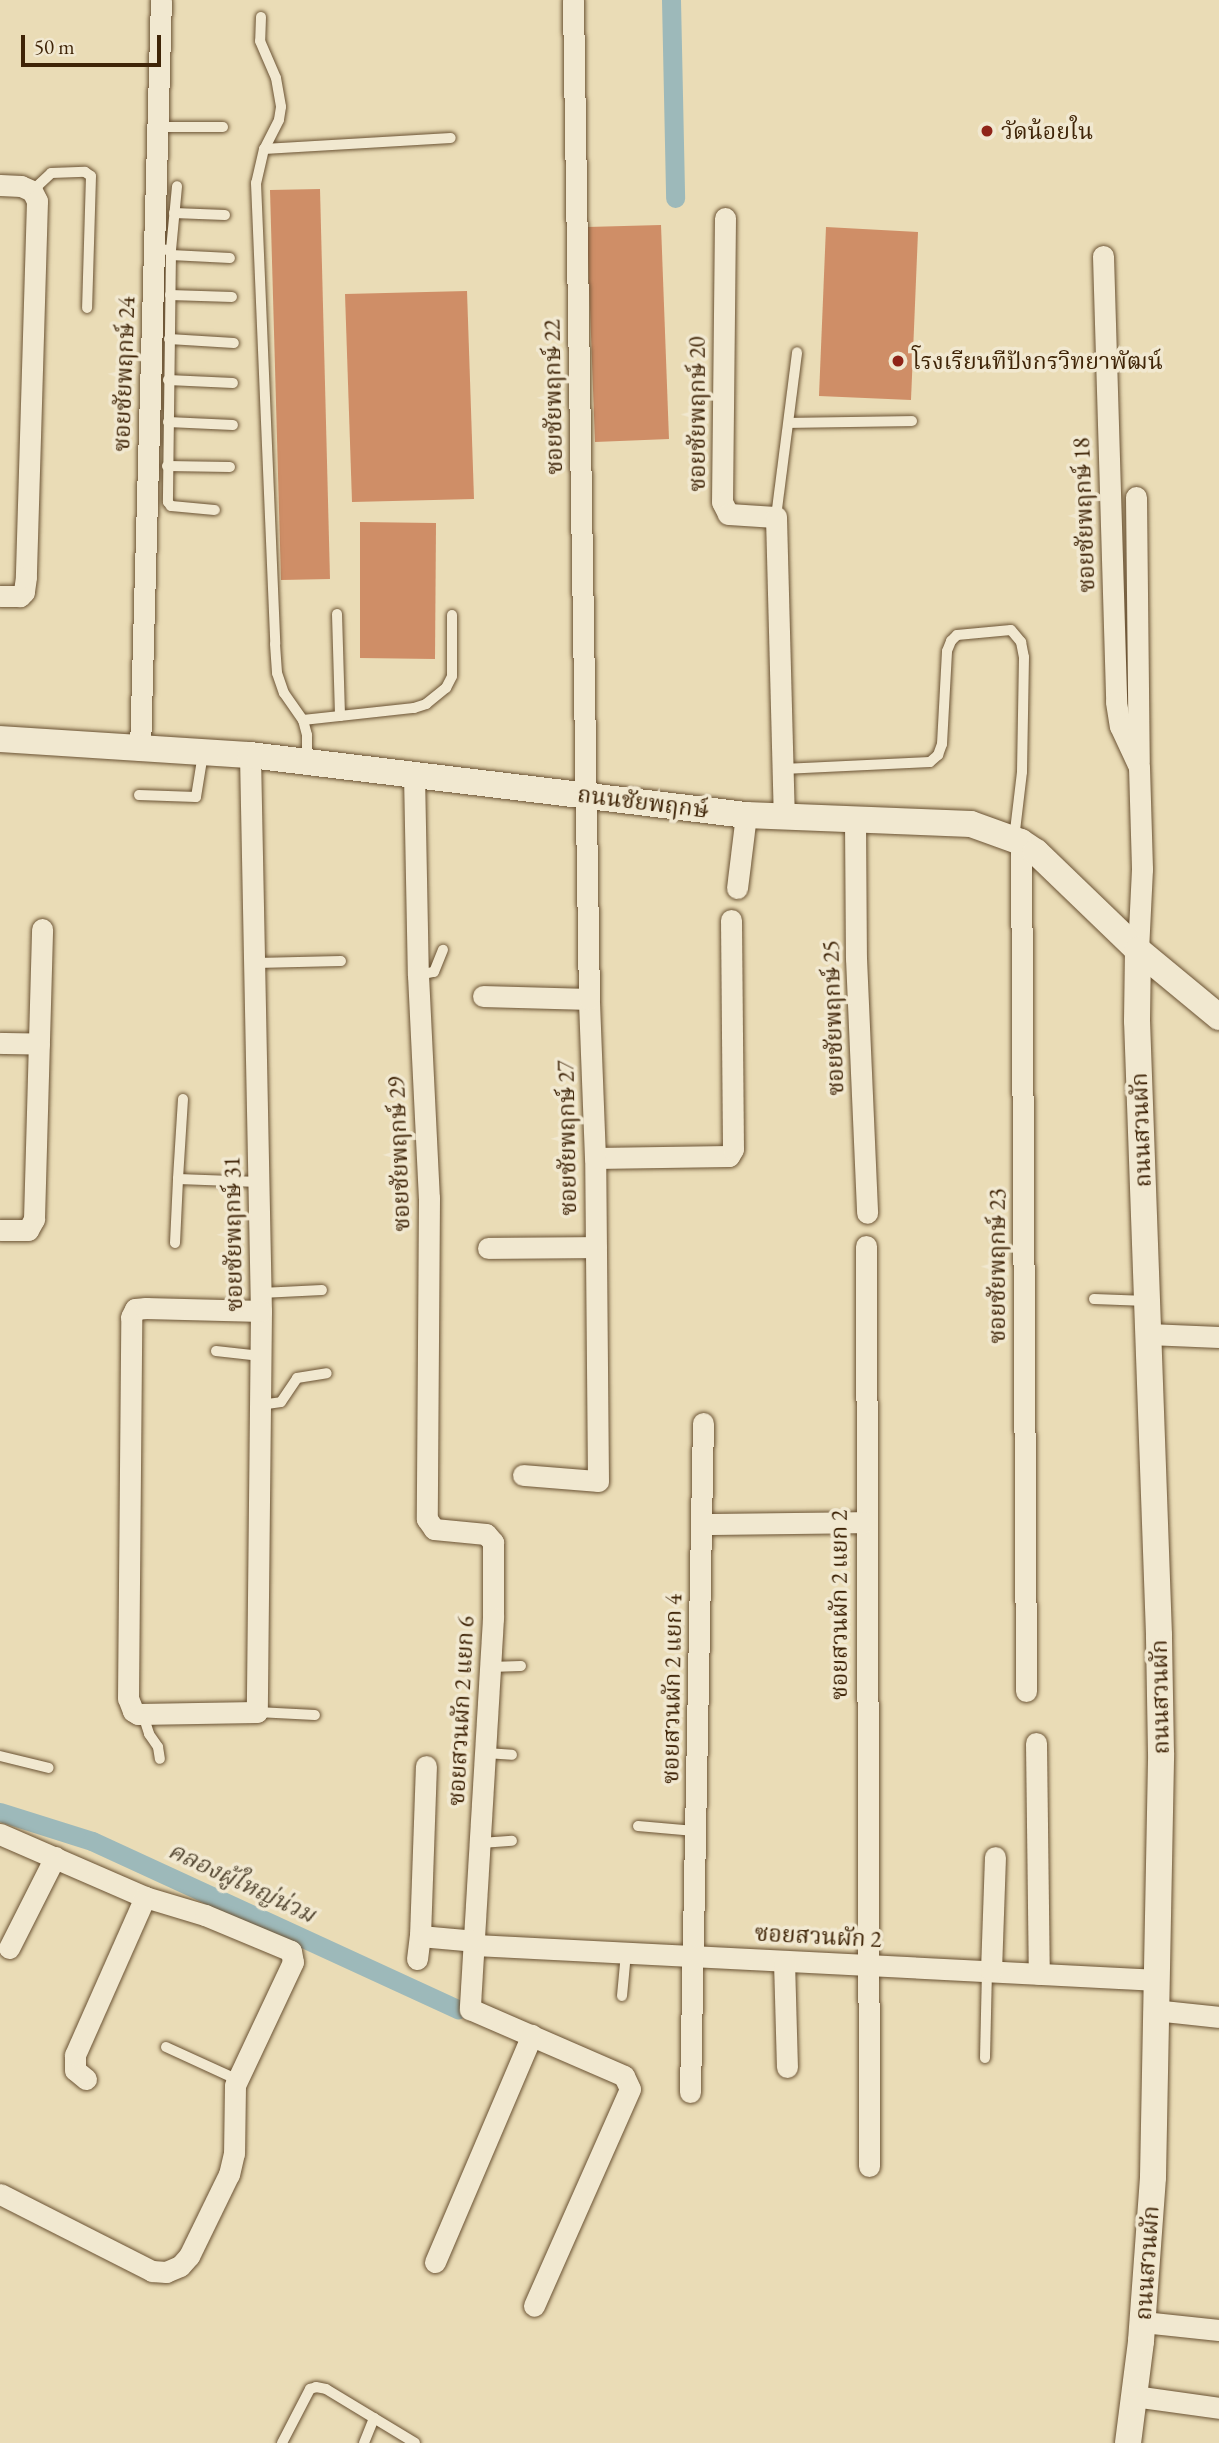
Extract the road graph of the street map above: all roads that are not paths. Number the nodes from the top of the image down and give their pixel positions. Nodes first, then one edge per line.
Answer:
1 (161, 0) edge
2 (573, 0) edge
3 (261, 17) dead end
4 (158, 127) junction
5 (223, 127) dead end
6 (451, 138) dead end
7 (264, 149) junction
8 (0, 185) edge
9 (177, 186) dead end
10 (32, 191) junction
11 (174, 213) junction
12 (225, 215) dead end
13 (725, 218) dead end
14 (165, 251) junction
15 (1102, 256) dead end
16 (230, 258) dead end
17 (170, 295) junction
18 (232, 298) dead end
19 (87, 308) dead end
20 (169, 339) junction
21 (234, 343) dead end
22 (797, 352) dead end
23 (169, 380) junction
24 (233, 383) dead end
25 (912, 421) dead end
26 (168, 422) junction
27 (789, 423) junction
28 (233, 425) dead end
29 (167, 466) junction
30 (230, 467) dead end
31 (1136, 497) dead end
32 (215, 510) dead end
33 (776, 517) junction
34 (0, 596) edge
35 (337, 614) dead end
36 (452, 615) dead end
37 (340, 716) junction
38 (303, 720) junction
39 (0, 739) edge
40 (140, 750) junction
41 (203, 754) junction
42 (250, 755) junction
43 (307, 762) junction
44 (1139, 767) junction
45 (783, 769) junction
46 (414, 774) junction
47 (586, 794) junction
48 (139, 795) dead end
49 (746, 815) junction
50 (785, 816) junction
51 (855, 820) junction
52 (1018, 841) junction
53 (737, 888) dead end
54 (731, 920) dead end
55 (42, 929) dead end
56 (443, 950) dead end
57 (1138, 950) junction
58 (341, 961) dead end
59 (256, 963) junction
60 (418, 975) junction
61 (483, 996) dead end
62 (589, 999) junction
63 (1219, 1017) edge
64 (0, 1043) edge
65 (39, 1044) junction
66 (183, 1099) dead end
67 (595, 1158) junction
68 (178, 1180) junction
69 (259, 1182) junction
70 (867, 1213) dead end
71 (0, 1230) edge
72 (175, 1243) dead end
73 (866, 1246) dead end
74 (596, 1247) junction
75 (488, 1248) dead end
76 (322, 1290) dead end
77 (1094, 1299) dead end
78 (1147, 1301) junction
79 (261, 1302) junction
80 (1148, 1334) junction
81 (1219, 1337) edge
82 (216, 1351) dead end
83 (261, 1356) junction
84 (327, 1373) dead end
85 (260, 1405) junction
86 (703, 1423) dead end
87 (523, 1475) dead end
88 (865, 1522) junction
89 (702, 1524) junction
90 (434, 1529) joint
91 (521, 1666) dead end
92 (490, 1667) junction
93 (1026, 1691) dead end
94 (257, 1712) junction
95 (143, 1715) junction
96 (316, 1715) dead end
97 (1037, 1743) dead end
98 (486, 1753) junction
99 (512, 1755) dead end
100 (0, 1756) edge
101 (160, 1759) dead end
102 (426, 1766) dead end
103 (49, 1768) dead end
104 (638, 1826) dead end
105 (695, 1831) junction
106 (0, 1834) edge
107 (512, 1841) dead end
108 (481, 1843) junction
109 (55, 1857) junction
110 (995, 1857) dead end
111 (145, 1897) junction
112 (419, 1936) junction
113 (475, 1943) junction
114 (9, 1948) dead end
115 (626, 1953) junction
116 (692, 1956) junction
117 (417, 1959) dead end
118 (784, 1961) junction
119 (868, 1965) junction
120 (989, 1971) junction
121 (1039, 1974) junction
122 (1158, 1980) junction
123 (622, 1996) dead end
124 (1154, 2010) junction
125 (1219, 2017) edge
126 (532, 2035) junction
127 (166, 2047) dead end
128 (985, 2058) dead end
129 (787, 2067) dead end
130 (86, 2079) dead end
131 (238, 2080) junction
132 (690, 2092) dead end
133 (869, 2166) dead end
134 (0, 2194) edge
135 (435, 2262) dead end
136 (534, 2306) dead end
137 (1143, 2322) junction
138 (1219, 2330) edge
139 (1134, 2396) junction
140 (1219, 2407) edge
141 (374, 2418) junction
142 (283, 2443) edge
143 (364, 2443) edge
144 (415, 2443) edge
145 (1128, 2443) edge

1 - 4 street, ซอยชัยพฤกษ์ 24
2 - 47 street, ซอยชัยพฤกษ์ 22
3 - 7 lane
4 - 5 lane
4 - 14 street, ซอยชัยพฤกษ์ 24
6 - 7 lane
7 - 38 lane
8 - 10 street
9 - 11 lane
10 - 19 lane
10 - 34 street
11 - 12 lane
11 - 14 lane
13 - 33 street, ซอยชัยพฤกษ์ 20
14 - 16 lane
14 - 17 lane
14 - 40 street, ซอยชัยพฤกษ์ 24
15 - 44 street, ซอยชัยพฤกษ์ 18
17 - 18 lane
17 - 20 lane
20 - 21 lane
20 - 23 lane
22 - 27 lane
23 - 24 lane
23 - 26 lane
25 - 27 lane
26 - 28 lane
26 - 29 lane
27 - 33 lane
29 - 30 lane
29 - 32 lane
31 - 44 street, ซอยชัยพฤกษ์ 18
33 - 45 street
35 - 37 lane
36 - 37 lane
37 - 38 lane
38 - 43 lane
39 - 40 street, ถนนชัยพฤกษ์
40 - 41 street, ถนนชัยพฤกษ์
41 - 42 street, ถนนชัยพฤกษ์
41 - 48 lane
42 - 43 street, ถนนชัยพฤกษ์
42 - 59 street, ซอยชัยพฤกษ์ 31
43 - 46 street, ถนนชัยพฤกษ์
44 - 57 street, ซอยชัยพฤกษ์ 18
45 - 50 street
45 - 52 lane
46 - 47 street, ถนนชัยพฤกษ์
46 - 60 street, ซอยชัยพฤกษ์ 29
47 - 49 street, ถนนชัยพฤกษ์
47 - 62 street, ซอยชัยพฤกษ์ 27
49 - 50 street, ถนนชัยพฤกษ์
49 - 53 street
50 - 51 street, ถนนชัยพฤกษ์
51 - 52 street, ถนนชัยพฤกษ์
51 - 70 street, ซอยชัยพฤกษ์ 25
52 - 57 street, ถนนชัยพฤกษ์
52 - 93 street, ซอยชัยพฤกษ์ 23
54 - 67 street
55 - 65 street
56 - 60 lane
57 - 63 street, ถนนชัยพฤกษ์
57 - 78 street, ถนนสวนผัก
58 - 59 lane
59 - 69 street, ซอยชัยพฤกษ์ 31
60 - 90 street, ซอยชัยพฤกษ์ 29
61 - 62 street
62 - 67 street, ซอยชัยพฤกษ์ 27
64 - 65 street
65 - 71 street
66 - 68 lane
67 - 74 street, ซอยชัยพฤกษ์ 27
68 - 69 lane
68 - 72 lane
69 - 79 street, ซอยชัยพฤกษ์ 31
73 - 88 street, ซอยสวนผัก 2 แยก 2
74 - 75 street
74 - 87 street, ซอยชัยพฤกษ์ 27
76 - 79 lane
77 - 78 lane
78 - 80 street, ถนนสวนผัก
79 - 83 street, ซอยชัยพฤกษ์ 31
79 - 95 street
80 - 81 street
80 - 122 street, ถนนสวนผัก
82 - 83 lane
83 - 85 street, ซอยชัยพฤกษ์ 31
84 - 85 lane
85 - 94 street, ซอยชัยพฤกษ์ 31
86 - 89 street, ซอยสวนผัก 2 แยก 4
88 - 89 street
88 - 119 street, ซอยสวนผัก 2 แยก 2
89 - 105 street, ซอยสวนผัก 2 แยก 4
90 - 92 street, ซอยสวนผัก 2 แยก 6
91 - 92 lane
92 - 98 street, ซอยสวนผัก 2 แยก 6
94 - 95 street
94 - 96 lane
95 - 101 lane
97 - 121 street
98 - 99 lane
98 - 108 street, ซอยสวนผัก 2 แยก 6
100 - 103 lane
102 - 112 street
104 - 105 lane
105 - 116 street, ซอยสวนผัก 2 แยก 4
106 - 109 street
107 - 108 lane
108 - 113 street, ซอยสวนผัก 2 แยก 6
109 - 111 street
109 - 114 street
110 - 120 street
111 - 130 street
111 - 131 street
112 - 113 street, ซอยสวนผัก 2
112 - 117 street
113 - 115 street, ซอยสวนผัก 2
113 - 126 street, ซอยสวนผัก 2 แยก 6
115 - 116 street, ซอยสวนผัก 2
115 - 123 lane
116 - 118 street, ซอยสวนผัก 2
116 - 132 street, ซอยสวนผัก 2 แยก 4
118 - 119 street, ซอยสวนผัก 2
118 - 129 street
119 - 120 street, ซอยสวนผัก 2
119 - 133 street, ซอยสวนผัก 2 แยก 2
120 - 121 street, ซอยสวนผัก 2
120 - 128 lane
121 - 122 street, ซอยสวนผัก 2
122 - 124 street, ถนนสวนผัก
124 - 125 street
124 - 137 street, ถนนสวนผัก
126 - 135 street
126 - 136 street
127 - 131 lane
131 - 134 street
137 - 138 street
137 - 139 street, ถนนสวนผัก
139 - 140 street
139 - 145 street, ถนนสวนผัก
141 - 142 lane
141 - 143 lane
141 - 144 lane

